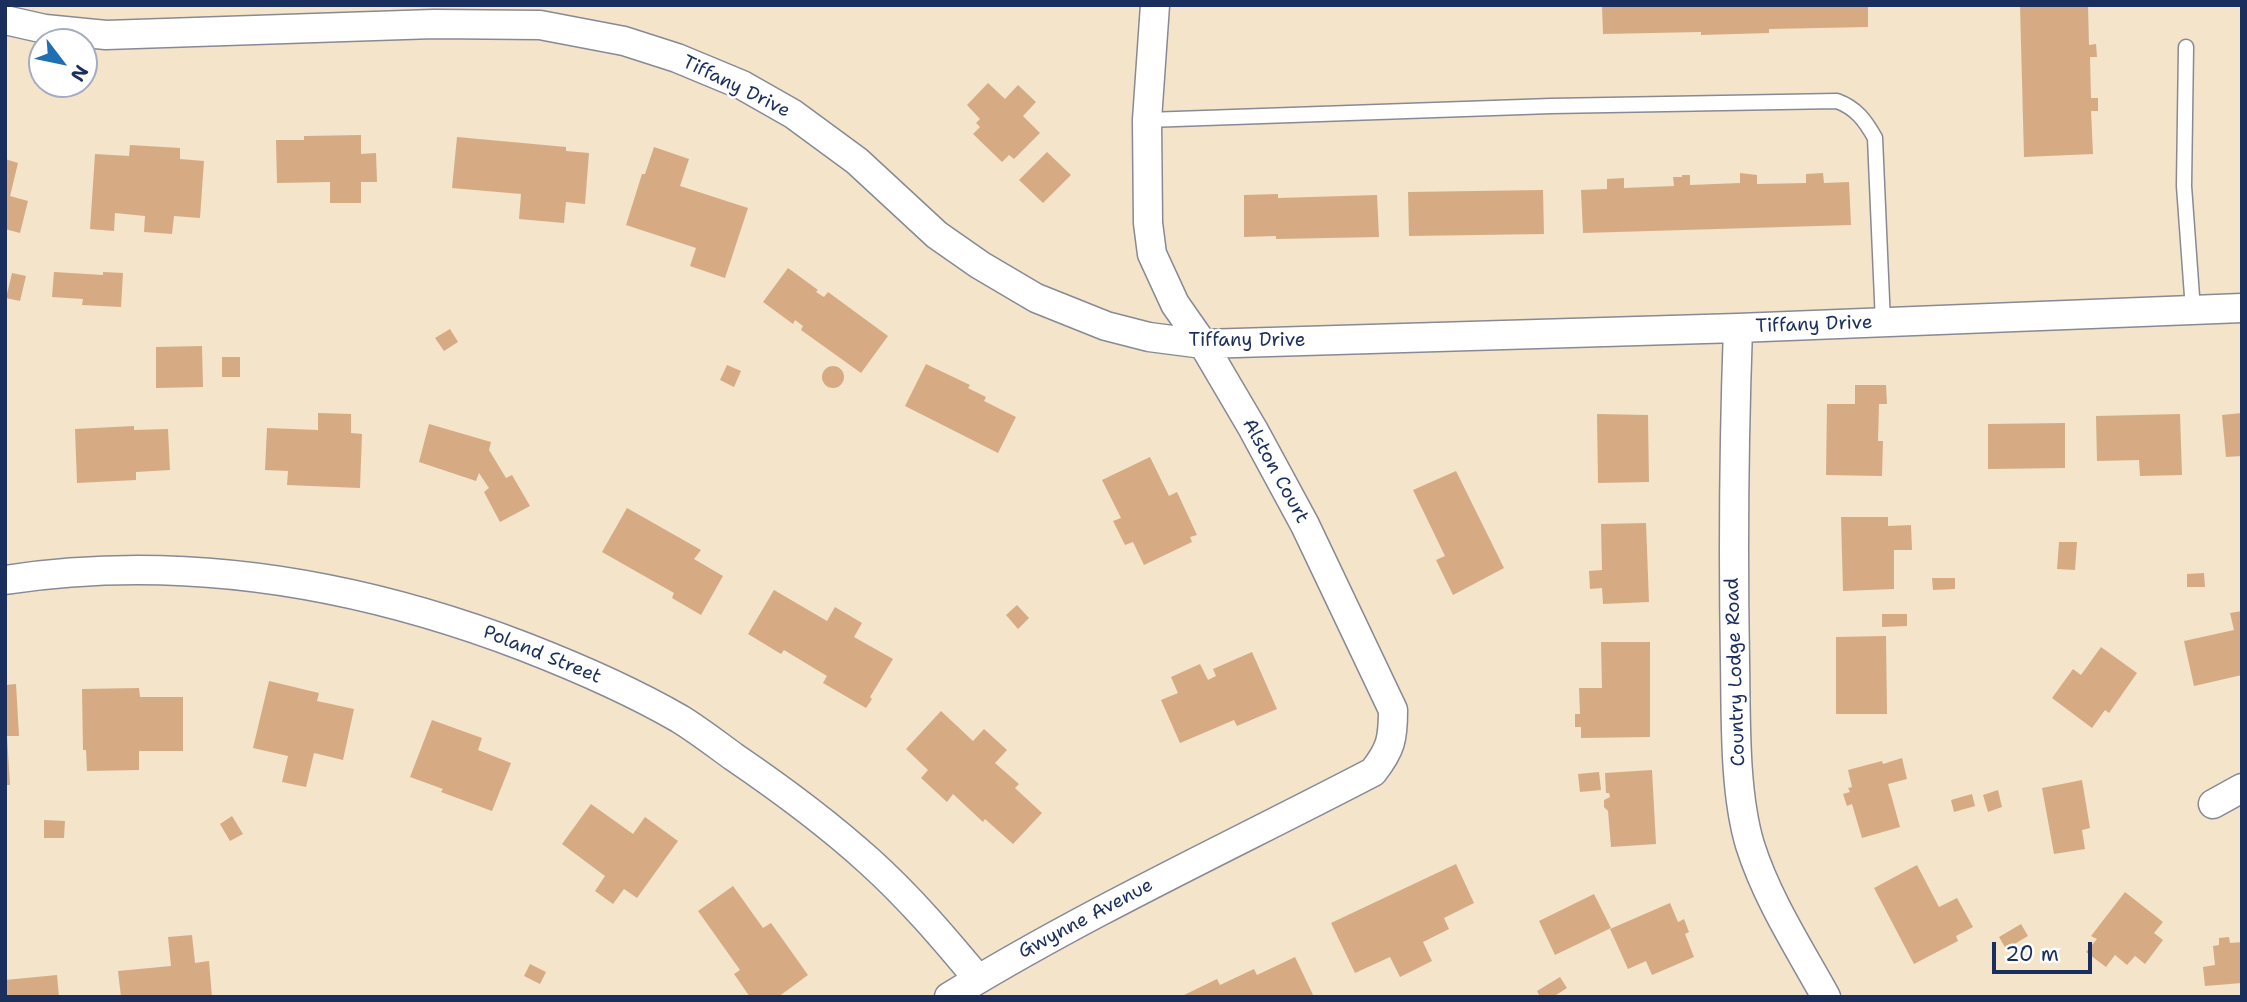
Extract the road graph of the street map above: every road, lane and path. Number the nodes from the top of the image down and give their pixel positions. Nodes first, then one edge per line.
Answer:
1 (1155, 5) edge
2 (5, 20) edge
3 (2186, 47) dead end
4 (1147, 120) junction
5 (2242, 309) edge
6 (2193, 310) junction
7 (1883, 323) junction
8 (1738, 328) junction
9 (1202, 344) junction
10 (5, 580) edge
11 (2242, 788) edge
12 (2213, 804) dead end
13 (1227, 847) joint
14 (978, 979) junction
15 (949, 997) edge
16 (1826, 997) edge

1 - 4 street, Alston Court
2 - 9 street, Tiffany Drive
3 - 6 lane
4 - 7 lane
4 - 9 street, Alston Court
5 - 6 street, Tiffany Drive
6 - 7 street, Tiffany Drive
7 - 8 street, Tiffany Drive
8 - 9 street, Tiffany Drive
8 - 16 street, Country Lodge Road
9 - 13 street, Alston Court
10 - 14 street, Poland Street
11 - 12 street
13 - 14 street, Gwynne Avenue
14 - 15 street, Gwynne Avenue

